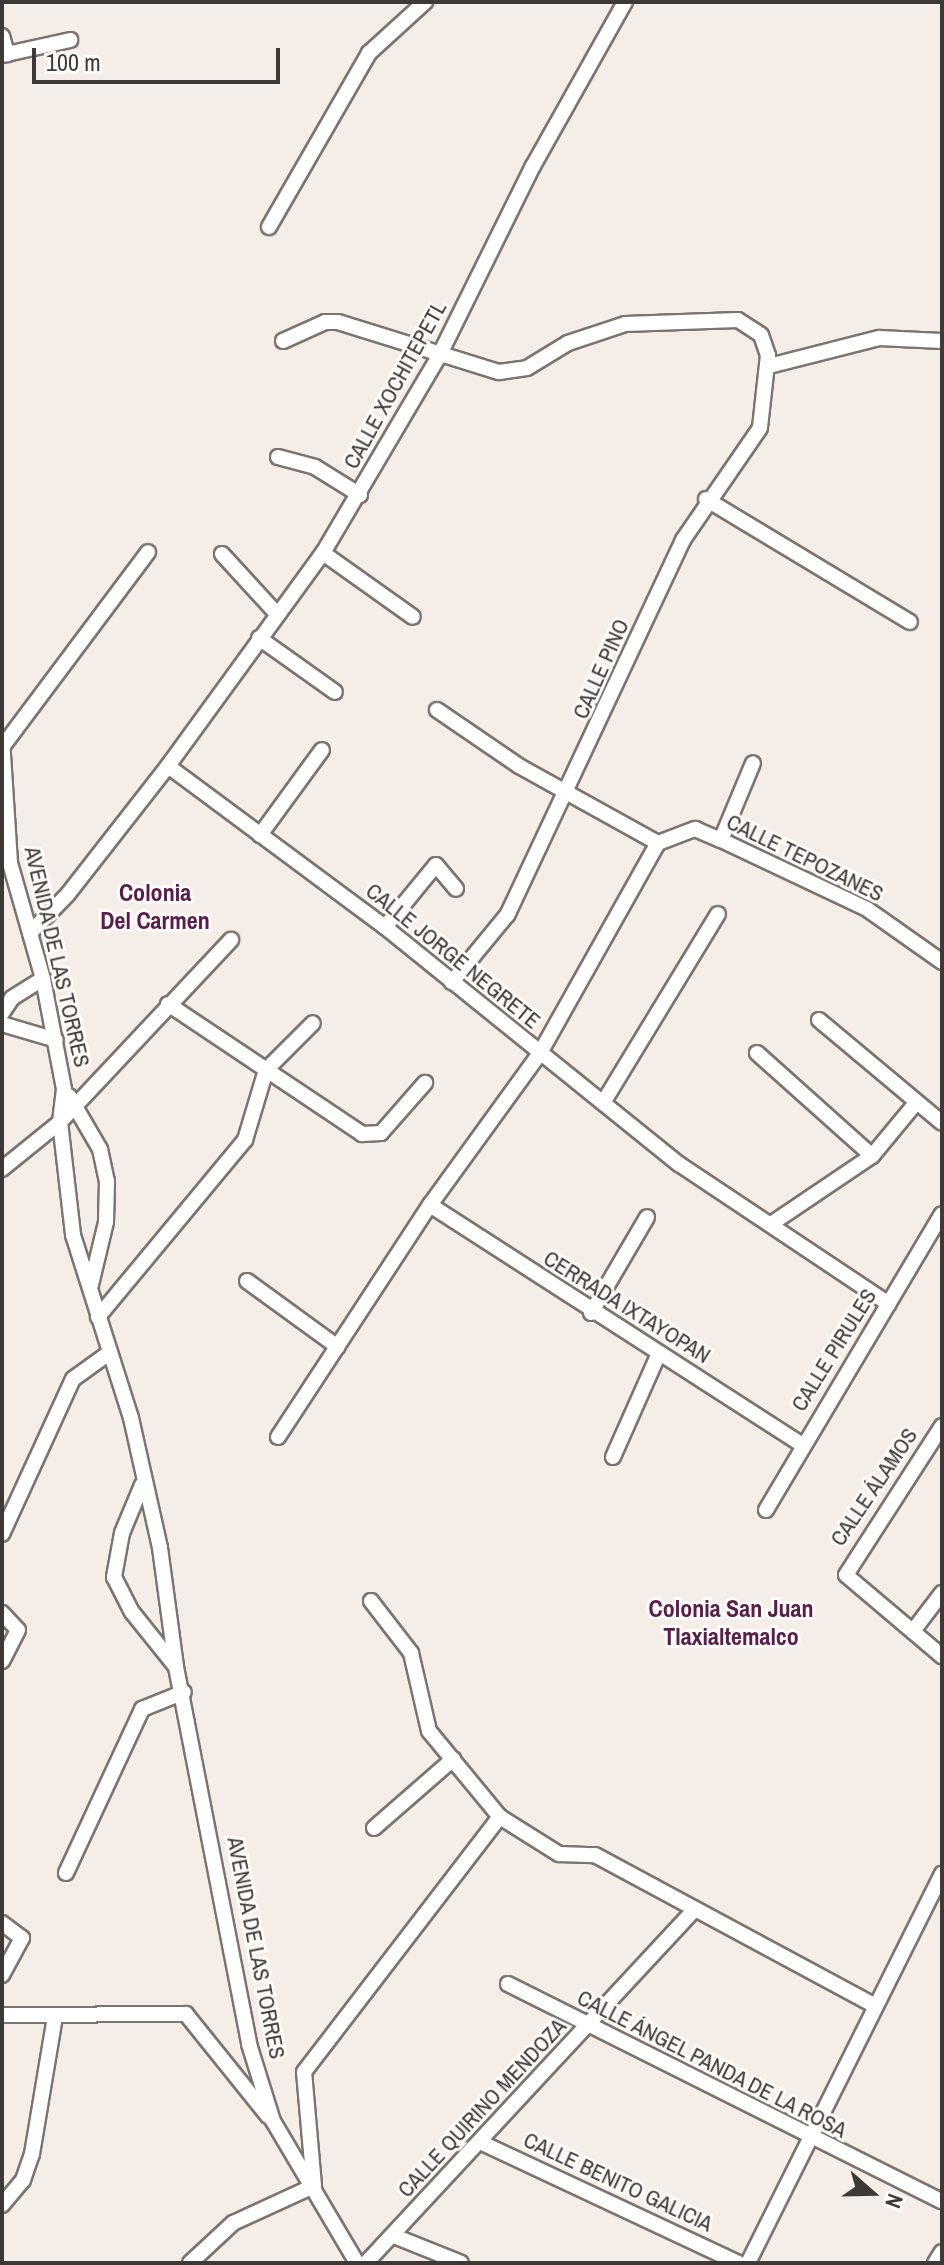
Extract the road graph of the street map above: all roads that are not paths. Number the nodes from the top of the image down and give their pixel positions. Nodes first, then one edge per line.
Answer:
1 (425, 2) edge
2 (625, 2) edge
3 (2, 36) edge
4 (70, 40) dead end
5 (4, 55) edge
6 (269, 227) dead end
7 (283, 341) dead end
8 (942, 341) edge
9 (438, 358) junction
10 (769, 366) junction
11 (278, 457) dead end
12 (360, 495) junction
13 (706, 499) junction
14 (148, 552) dead end
15 (323, 553) junction
16 (222, 554) dead end
17 (276, 613) junction
18 (413, 617) dead end
19 (910, 622) dead end
20 (259, 638) junction
21 (335, 692) dead end
22 (437, 710) dead end
23 (2, 739) edge
24 (3, 746) edge
25 (322, 750) dead end
26 (753, 763) dead end
27 (168, 766) junction
28 (568, 793) junction
29 (260, 835) junction
30 (721, 840) junction
31 (658, 843) junction
32 (6, 864) edge
33 (456, 889) dead end
34 (718, 914) dead end
35 (385, 927) junction
36 (30, 933) junction
37 (231, 940) dead end
38 (942, 962) edge
39 (43, 979) junction
40 (452, 982) junction
41 (168, 1004) junction
42 (2, 1013) edge
43 (819, 1020) dead end
44 (313, 1023) dead end
45 (2, 1024) edge
46 (56, 1040) junction
47 (540, 1053) junction
48 (757, 1053) dead end
49 (266, 1070) junction
50 (425, 1083) dead end
51 (64, 1089) junction
52 (73, 1103) junction
53 (603, 1103) junction
54 (915, 1104) junction
55 (60, 1122) junction
56 (942, 1123) edge
57 (872, 1156) junction
58 (2, 1169) edge
59 (430, 1205) junction
60 (942, 1214) edge
61 (647, 1217) dead end
62 (771, 1224) junction
63 (247, 1281) dead end
64 (90, 1286) junction
65 (889, 1304) junction
66 (591, 1313) junction
67 (98, 1317) junction
68 (338, 1347) junction
69 (109, 1353) junction
70 (659, 1353) junction
71 (942, 1426) edge
72 (278, 1437) dead end
73 (801, 1444) junction
74 (613, 1457) dead end
75 (142, 1485) junction
76 (766, 1510) dead end
77 (2, 1534) edge
78 (942, 1593) edge
79 (371, 1601) dead end
80 (2, 1613) edge
81 (913, 1631) junction
82 (942, 1656) edge
83 (2, 1661) edge
84 (176, 1667) junction
85 (184, 1692) junction
86 (453, 1759) junction
87 (500, 1817) junction
88 (374, 1828) dead end
89 (66, 1873) dead end
90 (942, 1874) edge
91 (694, 1910) junction
92 (2, 1923) edge
93 (2, 1975) edge
94 (508, 1984) dead end
95 (874, 2005) junction
96 (2, 2015) edge
97 (55, 2016) junction
98 (586, 2027) junction
99 (273, 2121) junction
100 (809, 2139) junction
101 (480, 2142) junction
102 (314, 2186) junction
103 (942, 2201) edge
104 (2, 2205) edge
105 (394, 2236) junction
106 (942, 2252) edge
107 (190, 2263) edge
108 (357, 2263) edge
109 (366, 2263) edge
110 (461, 2263) edge
111 (738, 2263) edge
112 (748, 2263) edge
113 (935, 2263) edge

1 - 6 street
2 - 9 street, CALLE XOCHITEPETL
3 - 5 street
4 - 5 street
7 - 9 street
8 - 10 street
9 - 10 street
9 - 12 street, CALLE XOCHITEPETL
10 - 13 street, CALLE PINO
11 - 12 street
12 - 15 street, CALLE XOCHITEPETL
13 - 19 street
13 - 28 street, CALLE PINO
14 - 24 street
15 - 17 street, CALLE XOCHITEPETL
15 - 18 street
16 - 17 street
17 - 20 street, CALLE XOCHITEPETL
20 - 21 street
20 - 27 street, CALLE XOCHITEPETL
22 - 28 street
23 - 24 street, AVENIDA DE LAS TORRES
24 - 32 street, AVENIDA DE LAS TORRES
25 - 29 street
26 - 30 street
27 - 29 street, CALLE JORGE NEGRETE
27 - 36 street
28 - 31 street
28 - 40 street, CALLE PINO
29 - 35 street, CALLE JORGE NEGRETE
30 - 31 street, CALLE TEPOZANES
30 - 38 street, CALLE TEPOZANES
31 - 47 street
32 - 36 street, AVENIDA DE LAS TORRES
33 - 35 street
34 - 53 street
35 - 40 street, CALLE JORGE NEGRETE
36 - 39 street, AVENIDA DE LAS TORRES
37 - 41 street
39 - 42 street
39 - 46 street, AVENIDA DE LAS TORRES
40 - 47 street, CALLE JORGE NEGRETE
41 - 49 street
41 - 52 street
43 - 54 street
44 - 49 street
45 - 46 street
46 - 51 street, AVENIDA DE LAS TORRES
47 - 53 street, CALLE JORGE NEGRETE
47 - 59 street
48 - 57 street
49 - 50 street
49 - 67 street
51 - 52 street, AVENIDA DE LAS TORRES
51 - 55 street, AVENIDA DE LAS TORRES
52 - 55 street
52 - 64 street, AVENIDA DE LAS TORRES
53 - 62 street, CALLE JORGE NEGRETE
54 - 56 street
54 - 57 street
55 - 58 street
55 - 64 street, AVENIDA DE LAS TORRES
57 - 62 street
59 - 66 street, CERRADA IXTAYOPAN
59 - 68 street
60 - 65 street, CALLE PIRULES
61 - 66 street
62 - 65 street, CALLE JORGE NEGRETE
63 - 68 street
64 - 67 street, AVENIDA DE LAS TORRES
65 - 73 street, CALLE PIRULES
66 - 70 street, CERRADA IXTAYOPAN
67 - 69 street, AVENIDA DE LAS TORRES
68 - 72 street
69 - 75 street, AVENIDA DE LAS TORRES
69 - 77 street
70 - 73 street, CERRADA IXTAYOPAN
70 - 74 street
71 - 81 street, CALLE ÁLAMOS
73 - 76 street, CALLE PIRULES
75 - 84 street, AVENIDA DE LAS TORRES
75 - 84 street, AVENIDA DE LAS TORRES
78 - 81 street
79 - 86 street
80 - 83 street
81 - 82 street
84 - 85 street, AVENIDA DE LAS TORRES
85 - 89 street
85 - 99 street, AVENIDA DE LAS TORRES
86 - 87 street
86 - 88 street
87 - 91 street
87 - 102 street
90 - 95 street
91 - 95 street
91 - 98 street, CALLE QUIRINO MENDOZA
92 - 93 street
94 - 98 street, CALLE ÁNGEL PANDA DE LA ROSA
95 - 100 street
96 - 97 street
97 - 99 street
97 - 104 street
98 - 100 street, CALLE ÁNGEL PANDA DE LA ROSA
98 - 101 street, CALLE QUIRINO MENDOZA
99 - 102 street, AVENIDA DE LAS TORRES
100 - 103 street, CALLE ÁNGEL PANDA DE LA ROSA
100 - 112 street
101 - 105 street, CALLE QUIRINO MENDOZA
101 - 111 street, CALLE BENITO GALICIA
102 - 107 street
102 - 108 street, AVENIDA DE LAS TORRES
105 - 109 street, CALLE QUIRINO MENDOZA
105 - 110 street
106 - 113 street

